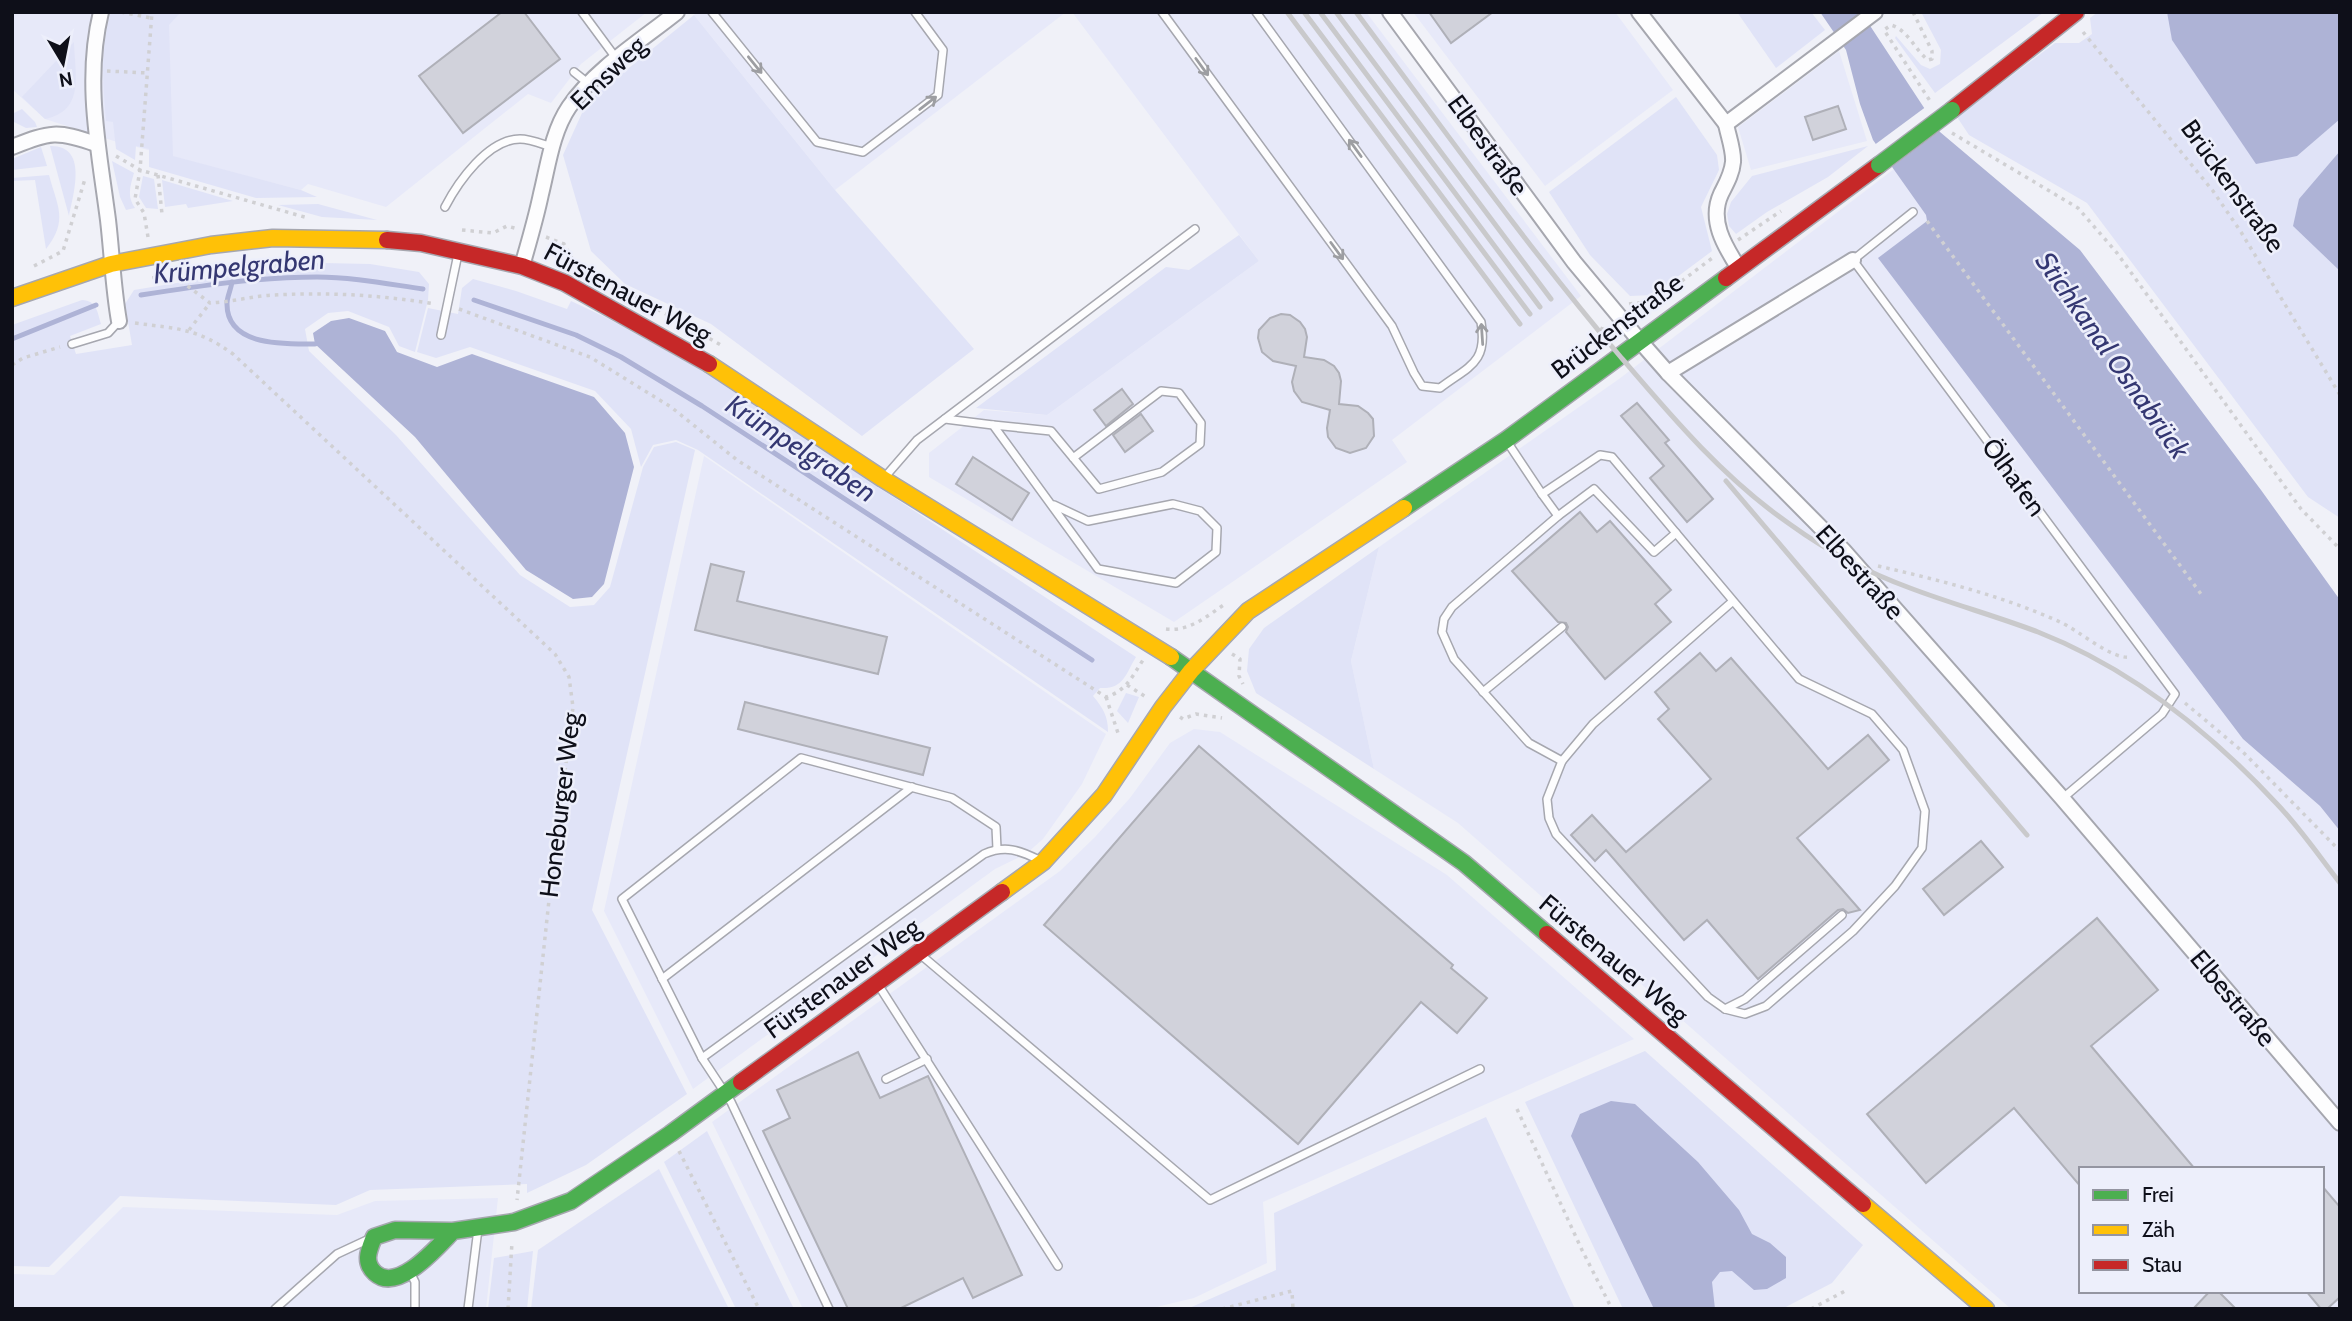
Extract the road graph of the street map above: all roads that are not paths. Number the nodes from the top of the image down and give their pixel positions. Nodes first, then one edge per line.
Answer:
1 (100, 12) edge
2 (582, 12) edge
3 (677, 12) edge
4 (712, 12) edge
5 (915, 12) edge
6 (1162, 12) edge
7 (1256, 12) edge
8 (1390, 12) edge
9 (1639, 12) edge
10 (2071, 14) edge
11 (1870, 15) edge
12 (617, 59) junction
13 (575, 72) dead end
14 (589, 85) junction
15 (1726, 124) junction
16 (96, 144) junction
17 (12, 147) edge
18 (552, 147) junction
19 (446, 207) dead end
20 (1913, 212) dead end
21 (1195, 229) dead end
22 (459, 250) junction
23 (1853, 260) junction
24 (111, 264) junction
25 (522, 266) junction
26 (1738, 267) junction
27 (12, 298) edge
28 (119, 321) joint
29 (442, 335) dead end
30 (1639, 340) junction
31 (72, 344) road end
32 (1668, 373) junction
33 (945, 419) junction
34 (993, 425) junction
35 (1506, 440) junction
36 (1073, 458) junction
37 (883, 479) junction
38 (1542, 494) junction
39 (1054, 505) junction
40 (1558, 516) junction
41 (1676, 533) junction
42 (1733, 601) junction
43 (1562, 627) dead end
44 (1192, 671) junction
45 (1483, 692) junction
46 (1562, 761) junction
47 (912, 787) junction
48 (2062, 798) junction
49 (997, 849) junction
50 (1043, 862) junction
51 (1842, 915) dead end
52 (918, 953) junction
53 (662, 979) junction
54 (877, 983) junction
55 (1725, 1009) junction
56 (702, 1058) junction
57 (927, 1059) junction
58 (1480, 1069) dead end
59 (886, 1079) dead end
60 (725, 1092) junction
61 (2340, 1124) edge
62 (478, 1228) junction
63 (453, 1231) junction
64 (374, 1237) junction
65 (1058, 1266) dead end
66 (410, 1272) junction
67 (275, 1309) edge
68 (415, 1309) edge
69 (468, 1309) edge
70 (829, 1309) edge
71 (1986, 1309) edge

1 - 16 street
2 - 12 lane
3 - 12 street, Emsweg
4 -> 5 lane
6 -> 7 lane
8 - 30 street, Elbestraße
9 - 15 street
10 - 26 street, Brückenstraße, bridge
11 - 15 street
12 - 14 street, Emsweg
13 - 14 lane
14 - 18 street, Emsweg
15 - 26 street
16 - 17 street
16 - 24 street
18 - 19 lane
18 - 25 street, Emsweg
20 - 23 lane
21 - 33 lane
22 - 24 street, Fürstenauer Weg
22 - 25 street, Fürstenauer Weg
22 - 29 lane
23 - 32 street
23 - 48 lane, Ölhafen
24 - 27 street, Fürstenauer Weg
24 - 28 street
25 - 37 street, Fürstenauer Weg
26 - 30 street, Brückenstraße
28 - 31 lane
30 - 32 street, Elbestraße
30 - 35 street, Brückenstraße
32 - 48 street, Elbestraße
33 - 34 lane
33 - 37 lane
34 - 36 lane
34 - 39 lane
35 - 38 lane
35 - 44 street, Brückenstraße
36 - 36 lane
37 - 44 street, Fürstenauer Weg
38 - 40 lane
38 - 41 lane
39 - 39 lane
40 - 41 lane
40 - 45 lane
41 - 42 lane
42 - 46 lane
42 - 55 lane
43 - 45 lane
44 - 50 street, Fürstenauer Weg
44 - 71 street, Fürstenauer Weg
45 - 46 lane
46 - 55 lane
47 - 49 lane
47 - 53 lane
47 - 53 lane
48 - 61 street, Elbestraße
49 - 50 lane
49 - 56 lane
50 - 52 street, Fürstenauer Weg
51 - 55 lane
52 - 54 street, Fürstenauer Weg
52 - 58 lane
53 - 56 lane
54 - 57 lane
54 - 60 street, Fürstenauer Weg
56 - 60 lane
57 - 59 lane
57 - 65 lane
60 - 62 street, Fürstenauer Weg
60 - 70 lane
62 - 63 street, Fürstenauer Weg
62 - 69 lane
63 - 64 street, Fürstenauer Weg
63 - 66 street
64 - 66 street
64 - 67 lane
66 - 68 lane

